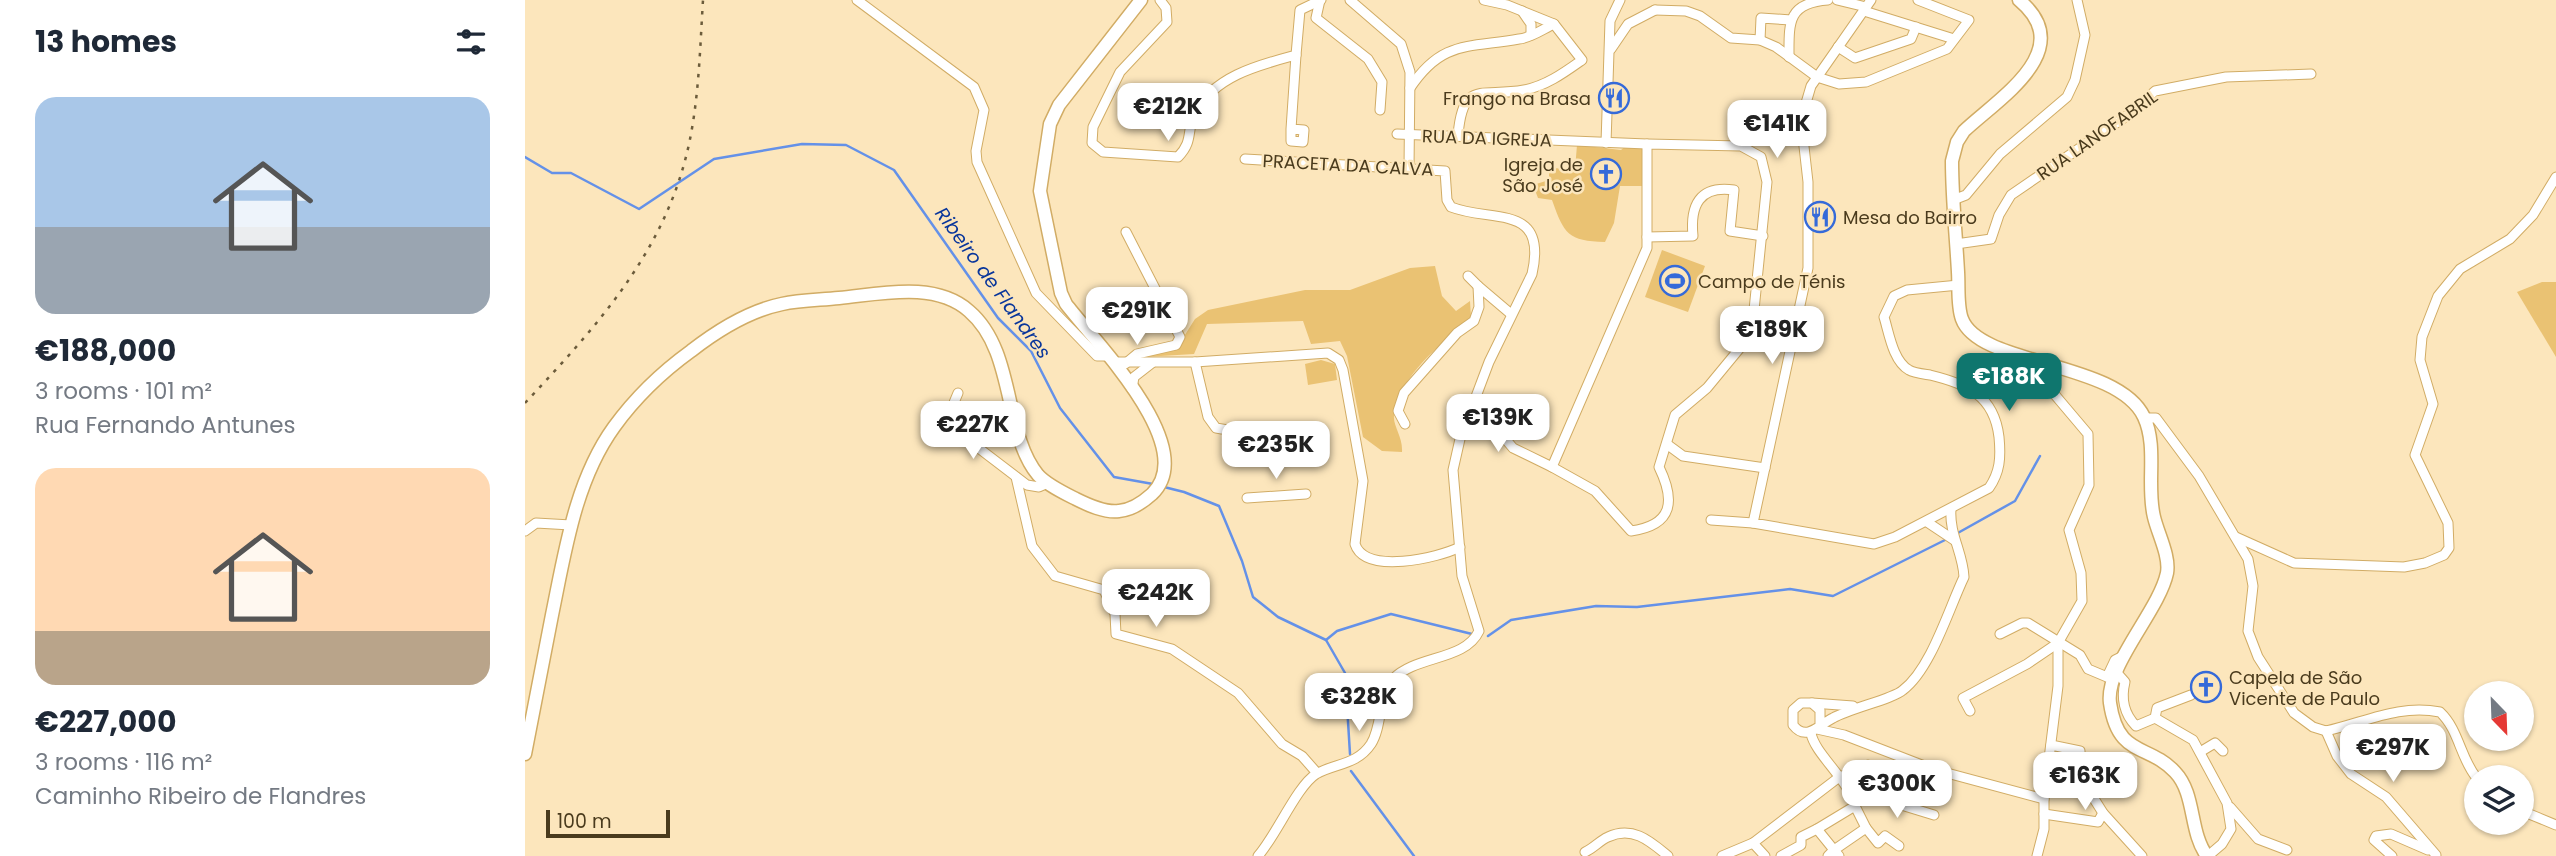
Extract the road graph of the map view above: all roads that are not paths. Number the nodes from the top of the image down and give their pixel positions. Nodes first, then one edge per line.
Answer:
1 (857, 0) edge
2 (1142, 0) edge
3 (1160, 0) edge
4 (1320, 0) edge
5 (1350, 0) edge
6 (1484, 0) edge
7 (1620, 0) edge
8 (1828, 0) edge
9 (1837, 0) edge
10 (1918, 0) edge
11 (2019, 0) edge
12 (2077, 0) edge
13 (1654, 5) edge
14 (1867, 6) edge
15 (1522, 11) junction
16 (1790, 20) junction
17 (1554, 24) junction
18 (1916, 27) junction
19 (1531, 35) junction
20 (1954, 39) junction
21 (1760, 40) junction
22 (1838, 47) junction
23 (1609, 53) junction
24 (1296, 55) junction
25 (1789, 57) junction
26 (2311, 74) dead end
27 (1817, 77) junction
28 (1410, 88) junction
29 (1380, 110) dead end
30 (1291, 129) dead end
31 (1397, 134) dead end
32 (1410, 135) junction
33 (1458, 135) junction
34 (1606, 143) junction
35 (1647, 144) junction
36 (1245, 159) dead end
37 (1409, 168) junction
38 (2556, 177) edge
39 (1953, 200) junction
40 (1126, 232) dead end
41 (1763, 236) junction
42 (1647, 237) junction
43 (1957, 244) junction
44 (1468, 276) dead end
45 (1959, 285) junction
46 (1478, 286) junction
47 (1511, 314) junction
48 (2022, 355) junction
49 (1109, 358) junction
50 (1195, 362) junction
51 (1152, 363) junction
52 (1125, 364) junction
53 (1132, 389) junction
54 (958, 393) dead end
55 (1475, 403) junction
56 (2145, 418) junction
57 (1405, 424) dead end
58 (1245, 433) dead end
59 (1668, 445) junction
60 (1552, 467) junction
61 (1765, 468) junction
62 (1016, 477) junction
63 (1048, 483) junction
64 (1306, 494) dead end
65 (1247, 498) dead end
66 (1951, 509) junction
67 (1711, 520) dead end
68 (1927, 522) junction
69 (1753, 523) junction
70 (571, 525) junction
71 (525, 531) edge
72 (2236, 537) junction
73 (1954, 540) junction
74 (1460, 548) junction
75 (2000, 634) dead end
76 (2058, 643) junction
77 (2127, 654) junction
78 (2117, 673) junction
79 (2190, 695) dead end
80 (1812, 703) junction
81 (1855, 706) junction
82 (1970, 711) dead end
83 (1843, 713) junction
84 (2155, 718) junction
85 (1816, 729) junction
86 (2326, 731) junction
87 (1845, 735) junction
88 (2051, 745) junction
89 (2223, 751) dead end
90 (2200, 752) junction
91 (525, 754) edge
92 (1868, 765) dead end
93 (2470, 765) edge
94 (1317, 773) junction
95 (1838, 778) junction
96 (1877, 786) dead end
97 (2044, 799) junction
98 (2227, 803) junction
99 (1855, 806) junction
100 (2103, 813) junction
101 (2044, 814) junction
102 (1934, 816) dead end
103 (2534, 816) edge
104 (2556, 825) edge
105 (1866, 828) junction
106 (1817, 829) junction
107 (1753, 843) junction
108 (1899, 846) dead end
109 (2287, 850) dead end
110 (1585, 852) dead end
111 (1834, 854) edge
112 (2437, 855) edge
113 (1258, 856) edge
114 (1668, 856) edge
115 (1722, 856) edge
116 (1767, 856) edge
117 (1781, 856) edge
118 (2037, 856) edge
119 (2142, 856) edge
120 (2207, 856) edge
121 (2392, 856) edge

1 - 49 street
2 - 49 main road
3 - 24 street
4 - 24 street
4 - 29 street
5 - 28 street, RUA DA IGREJA
6 - 15 street
7 - 23 street
8 - 16 street
9 - 14 street
10 - 20 street
11 - 39 main road
12 - 39 street
13 - 21 street
13 - 23 street
14 - 18 street
14 - 22 street
15 - 17 street
15 - 19 street
16 - 21 street
16 - 25 street
17 - 19 street
17 - 33 street
18 - 20 street
18 - 22 street
19 - 28 street
20 - 27 street
21 - 25 street
22 - 27 street
23 - 34 street
24 - 30 street
25 - 27 street
26 - 43 street, RUA LANOFABRIL
27 - 61 street
28 - 32 street, RUA DA IGREJA
31 - 32 street, RUA DA IGREJA
32 - 33 street, RUA DA IGREJA
32 - 37 street, RUA DA IGREJA
33 - 34 street, RUA DA IGREJA
34 - 35 street, RUA DA IGREJA
35 - 41 street, RUA DA IGREJA
35 - 42 street
36 - 37 street, PRACETA DA CALVA
37 - 47 street, PRACETA DA CALVA
38 - 72 street
39 - 43 main road
40 - 52 street
41 - 42 street
41 - 59 street, RUA DA IGREJA
42 - 60 street
43 - 45 main road
44 - 46 street
45 - 48 main road
45 - 66 street
46 - 47 street
46 - 57 street
47 - 55 street
48 - 56 main road
48 - 76 street
49 - 52 street
49 - 53 main road
50 - 51 street
50 - 58 street
50 - 74 street
51 - 52 street
51 - 53 street
53 - 63 main road
54 - 62 street
55 - 60 street
55 - 74 street
56 - 72 street
56 - 77 main road
59 - 60 street, RUA DA IGREJA
59 - 61 street
61 - 69 street
62 - 63 street
62 - 94 street
63 - 70 main road
64 - 65 street
66 - 68 street
66 - 73 street
67 - 69 street
68 - 69 street
68 - 73 street
70 - 71 street
70 - 91 main road
72 - 86 street
73 - 81 street
74 - 94 street
75 - 76 street
76 - 77 street
76 - 82 street
76 - 88 street
77 - 78 main road
78 - 84 street
78 - 120 main road
79 - 84 street
80 - 81 street
80 - 85 street
80 - 85 street
81 - 83 street
83 - 85 street
83 - 87 street
84 - 90 street
85 - 87 street
85 - 95 street
86 - 93 street
86 - 112 street
87 - 97 street
88 - 97 street
88 - 100 street
89 - 90 street
90 - 98 street
92 - 95 street
94 - 113 street
95 - 99 street
95 - 107 street
96 - 102 street
97 - 101 street
98 - 109 street
98 - 120 street
99 - 105 street
99 - 106 street
100 - 101 street
100 - 119 street
101 - 118 street
103 - 104 street
105 - 108 street
105 - 111 street
106 - 111 street
106 - 117 street
107 - 115 street
107 - 116 street
110 - 114 street
112 - 121 street
116 - 117 street

